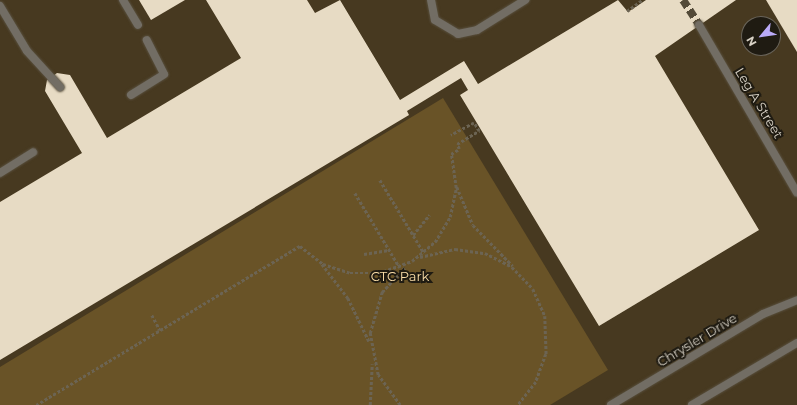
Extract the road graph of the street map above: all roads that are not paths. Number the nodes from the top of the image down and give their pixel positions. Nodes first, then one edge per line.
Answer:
1 (123, 0) edge
2 (431, 0) edge
3 (525, 0) edge
4 (0, 6) edge
5 (138, 25) dead end
6 (699, 25) tunnel mouth
7 (147, 40) dead end
8 (60, 88) dead end
9 (131, 95) dead end
10 (33, 152) dead end
11 (0, 172) edge
12 (797, 193) edge
13 (797, 300) edge
14 (797, 343) edge
15 (611, 405) edge
16 (692, 405) edge

1 - 5 street
2 - 3 street
4 - 8 street
6 - 12 street, Leg A Street
7 - 9 street
10 - 11 street
13 - 15 street, Chrysler Drive
14 - 16 street

